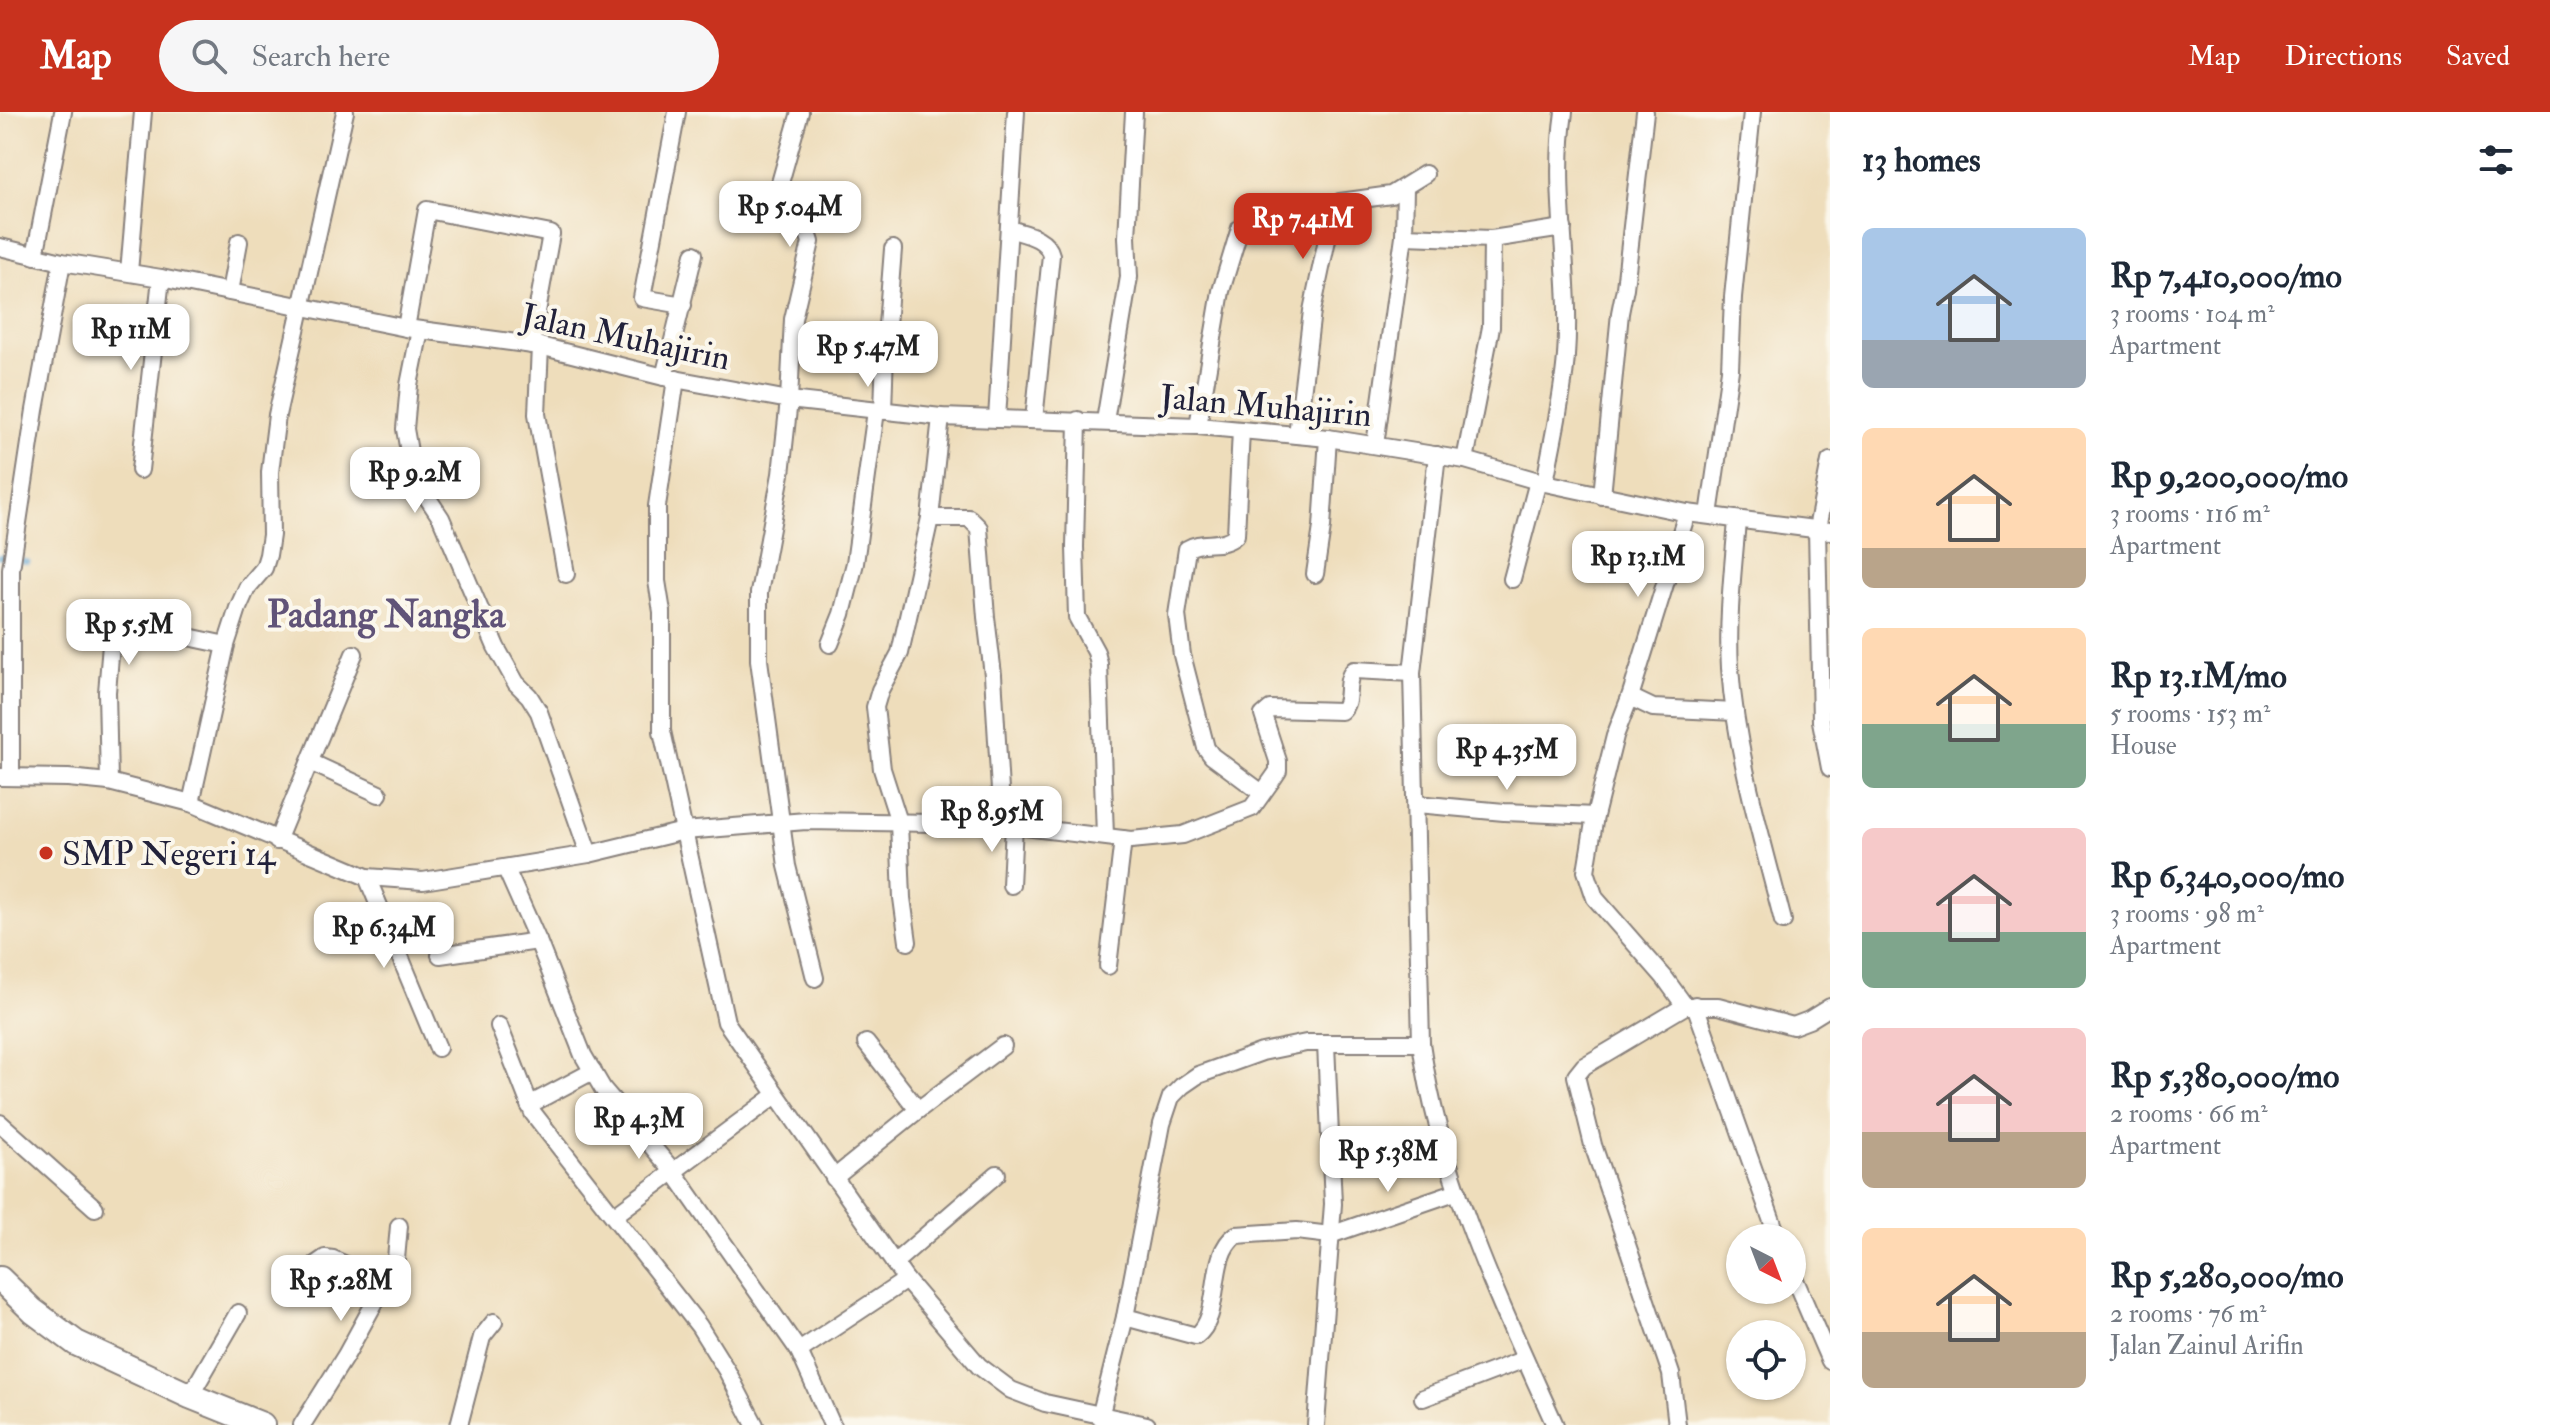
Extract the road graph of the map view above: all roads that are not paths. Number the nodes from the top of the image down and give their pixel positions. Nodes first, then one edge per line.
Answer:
1 (63, 112) edge
2 (143, 112) edge
3 (345, 112) edge
4 (677, 112) edge
5 (800, 112) edge
6 (1016, 112) edge
7 (1134, 112) edge
8 (1564, 112) edge
9 (1645, 112) edge
10 (1752, 112) edge
11 (1425, 174) dead end
12 (1405, 188) junction
13 (1240, 228) dead end
14 (1563, 228) junction
15 (1009, 229) junction
16 (1404, 236) junction
17 (1492, 239) junction
18 (239, 242) dead end
19 (0, 247) edge
20 (893, 249) dead end
21 (694, 254) dead end
22 (35, 256) junction
23 (62, 262) junction
24 (129, 272) junction
25 (161, 278) junction
26 (230, 292) junction
27 (683, 305) junction
28 (299, 307) junction
29 (413, 329) junction
30 (535, 346) junction
31 (670, 378) junction
32 (789, 400) junction
33 (880, 411) junction
34 (941, 417) junction
35 (997, 419) junction
36 (1034, 420) junction
37 (1078, 420) junction
38 (1105, 421) junction
39 (1198, 426) junction
40 (1241, 430) junction
41 (1297, 435) junction
42 (1328, 438) junction
43 (1375, 445) junction
44 (1437, 455) junction
45 (1465, 460) junction
46 (1830, 461) edge
47 (140, 470) dead end
48 (1542, 482) junction
49 (1602, 496) junction
50 (1687, 513) junction
51 (1709, 515) junction
52 (930, 518) junction
53 (1737, 521) junction
54 (1824, 530) edge
55 (566, 574) dead end
56 (1315, 574) dead end
57 (1512, 579) dead end
58 (830, 644) dead end
59 (226, 645) junction
60 (354, 654) dead end
61 (1412, 673) junction
62 (1630, 697) junction
63 (1735, 712) junction
64 (310, 762) junction
65 (1830, 768) edge
66 (6, 777) edge
67 (109, 782) junction
68 (1262, 793) junction
69 (379, 794) dead end
70 (191, 803) junction
71 (1417, 804) junction
72 (1595, 816) junction
73 (899, 822) junction
74 (782, 824) junction
75 (1006, 824) junction
76 (684, 831) junction
77 (1105, 836) junction
78 (1123, 839) junction
79 (277, 841) junction
80 (589, 854) junction
81 (506, 869) junction
82 (367, 877) junction
83 (1011, 885) dead end
84 (1783, 921) dead end
85 (538, 941) junction
86 (908, 942) dead end
87 (440, 955) dead end
88 (1108, 966) dead end
89 (815, 978) dead end
90 (1690, 1005) junction
91 (1830, 1007) edge
92 (499, 1026) dead end
93 (866, 1043) dead end
94 (1421, 1043) junction
95 (1326, 1044) junction
96 (1003, 1046) dead end
97 (438, 1048) dead end
98 (593, 1071) junction
99 (776, 1095) junction
100 (529, 1105) junction
101 (918, 1110) junction
102 (0, 1123) edge
103 (673, 1171) junction
104 (997, 1174) dead end
105 (834, 1178) junction
106 (1458, 1191) junction
107 (95, 1208) dead end
108 (615, 1215) junction
109 (1773, 1224) edge
110 (399, 1226) dead end
111 (1330, 1235) junction
112 (894, 1263) junction
113 (0, 1279) edge
114 (906, 1280) junction
115 (385, 1283) junction
116 (294, 1298) dead end
117 (1806, 1304) edge
118 (238, 1313) dead end
119 (1125, 1317) junction
120 (494, 1322) dead end
121 (799, 1351) junction
122 (1828, 1352) edge
123 (1525, 1359) junction
124 (190, 1396) junction
125 (1423, 1398) dead end
126 (1104, 1420) edge
127 (262, 1425) edge
128 (302, 1425) edge
129 (459, 1425) edge
130 (755, 1425) edge
131 (832, 1425) edge
132 (1147, 1425) edge
133 (1316, 1425) edge
134 (1555, 1425) edge
135 (1677, 1425) edge

1 - 22 street
2 - 24 street
3 - 28 street
4 - 27 street
5 - 32 street
6 - 15 street
7 - 38 street
8 - 14 street
9 - 49 street
10 - 51 street
11 - 12 street
12 - 16 street
12 - 41 street
13 - 39 street
14 - 17 street
14 - 48 street
15 - 35 street
15 - 36 street
16 - 17 street
16 - 43 street
17 - 45 street
18 - 26 street
19 - 22 street, Jalan Muhajirin
20 - 33 street
21 - 27 street
22 - 23 street, Jalan Muhajirin
23 - 24 street, Jalan Muhajirin
23 - 66 street
24 - 25 street, Jalan Muhajirin
25 - 26 street, Jalan Muhajirin
25 - 47 street
26 - 28 street, Jalan Muhajirin
27 - 31 street
28 - 29 street, Jalan Muhajirin
28 - 59 street
29 - 30 street, Jalan Muhajirin
29 - 30 street
29 - 80 street
30 - 31 street, Jalan Muhajirin
30 - 55 street
31 - 32 street, Jalan Muhajirin
31 - 76 street
32 - 33 street, Jalan Muhajirin
32 - 74 street
33 - 34 street, Jalan Muhajirin
33 - 58 street
34 - 35 street, Jalan Muhajirin
34 - 52 street
35 - 36 street, Jalan Muhajirin
36 - 37 street, Jalan Muhajirin
37 - 38 street, Jalan Muhajirin
37 - 77 street
38 - 39 street, Jalan Muhajirin
39 - 40 street, Jalan Muhajirin
40 - 41 street, Jalan Muhajirin
40 - 68 street
41 - 42 street, Jalan Muhajirin
42 - 43 street, Jalan Muhajirin
42 - 56 street
43 - 44 street, Jalan Muhajirin
44 - 45 street, Jalan Muhajirin
44 - 61 street
45 - 48 street, Jalan Muhajirin
46 - 54 street
48 - 49 street, Jalan Muhajirin
48 - 57 street
49 - 50 street, Jalan Muhajirin
50 - 51 street, Jalan Muhajirin
50 - 62 street
51 - 53 street, Jalan Muhajirin
52 - 73 street
52 - 75 street
53 - 54 street, Jalan Muhajirin
53 - 63 street
54 - 65 street
59 - 67 street
59 - 70 street
60 - 64 street
61 - 68 street
61 - 71 street
62 - 63 street
62 - 72 street
63 - 84 street
64 - 69 street
64 - 79 street
66 - 67 street
67 - 70 street
68 - 78 street
70 - 79 street
71 - 72 street
71 - 94 street
72 - 90 street
73 - 74 street
73 - 75 street
73 - 86 street
74 - 76 street
74 - 89 street
75 - 77 street
75 - 83 street
76 - 80 street
76 - 99 street
77 - 78 street
78 - 88 street
79 - 82 street
80 - 81 street
81 - 82 street
81 - 85 street
82 - 97 street
85 - 87 street
85 - 98 street
90 - 91 street
90 - 109 street
90 - 135 street
92 - 100 street
93 - 101 street
94 - 95 street
94 - 106 street
95 - 111 street
95 - 119 street
96 - 101 street
98 - 100 street
98 - 103 street
99 - 103 street
99 - 105 street
100 - 108 street
101 - 105 street
102 - 107 street
103 - 108 street
103 - 121 street
104 - 112 street
105 - 112 street
106 - 111 street
106 - 123 street
108 - 130 street
110 - 115 street
111 - 119 street
111 - 133 street
112 - 114 street
113 - 124 street
114 - 121 street
114 - 126 street
115 - 116 street
115 - 128 street
117 - 122 street
118 - 124 street
119 - 126 street
120 - 129 street
121 - 131 street
123 - 125 street
123 - 134 street
124 - 127 street
126 - 132 street

